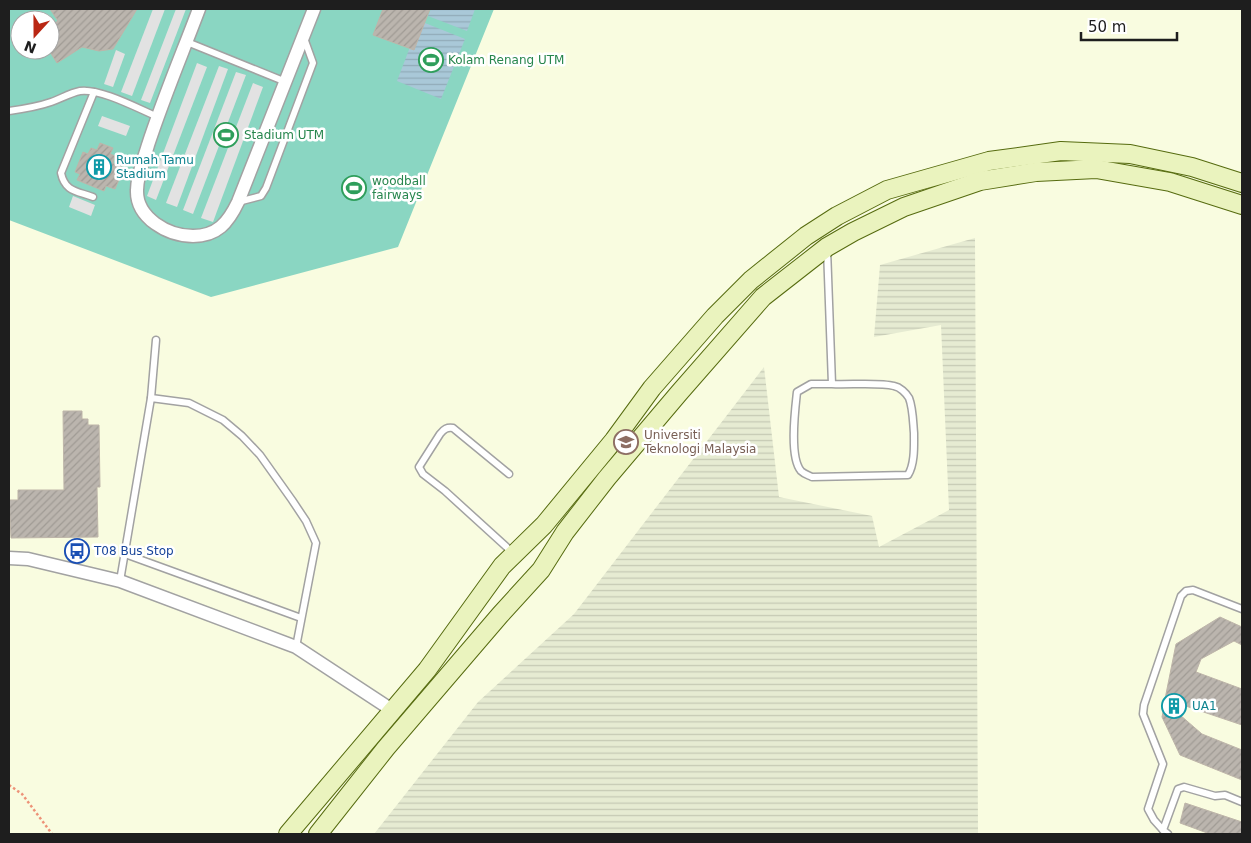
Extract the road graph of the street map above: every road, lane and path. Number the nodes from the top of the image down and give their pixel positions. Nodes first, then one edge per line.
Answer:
1 (199, 9) edge
2 (324, 9) edge
3 (313, 11) edge
4 (303, 35) junction
5 (187, 42) junction
6 (286, 82) junction
7 (94, 92) junction
8 (9, 111) edge
9 (158, 117) junction
10 (1242, 183) edge
11 (93, 197) dead end
12 (238, 202) junction
13 (1242, 205) edge
14 (827, 247) junction
15 (156, 340) dead end
16 (832, 384) junction
17 (151, 398) junction
18 (508, 474) dead end
19 (513, 553) junction
20 (125, 554) junction
21 (9, 558) edge
22 (120, 580) junction
23 (489, 582) junction
24 (1242, 609) edge
25 (500, 615) junction
26 (301, 618) junction
27 (296, 648) junction
28 (392, 710) junction
29 (9, 785) edge
30 (1242, 802) edge
31 (1166, 832) edge
32 (52, 834) edge
33 (288, 834) edge
34 (318, 834) edge

1 - 5 street
2 - 3 lane
3 - 4 street
4 - 6 street
4 - 12 lane
5 - 6 lane
5 - 9 street
6 - 12 street
7 - 8 lane
7 - 9 lane
7 - 11 lane
9 - 12 street
10 - 19 street
13 - 14 street
14 - 16 lane
14 - 25 street
15 - 17 lane
16 - 16 lane
17 - 20 lane
17 - 26 lane
18 - 19 lane
19 - 23 street
20 - 22 lane
20 - 26 lane
21 - 22 street
22 - 27 street
23 - 25 street
23 - 28 street
24 - 31 lane
25 - 34 street
26 - 27 lane
27 - 28 street
28 - 33 street
29 - 32 path
30 - 31 lane

